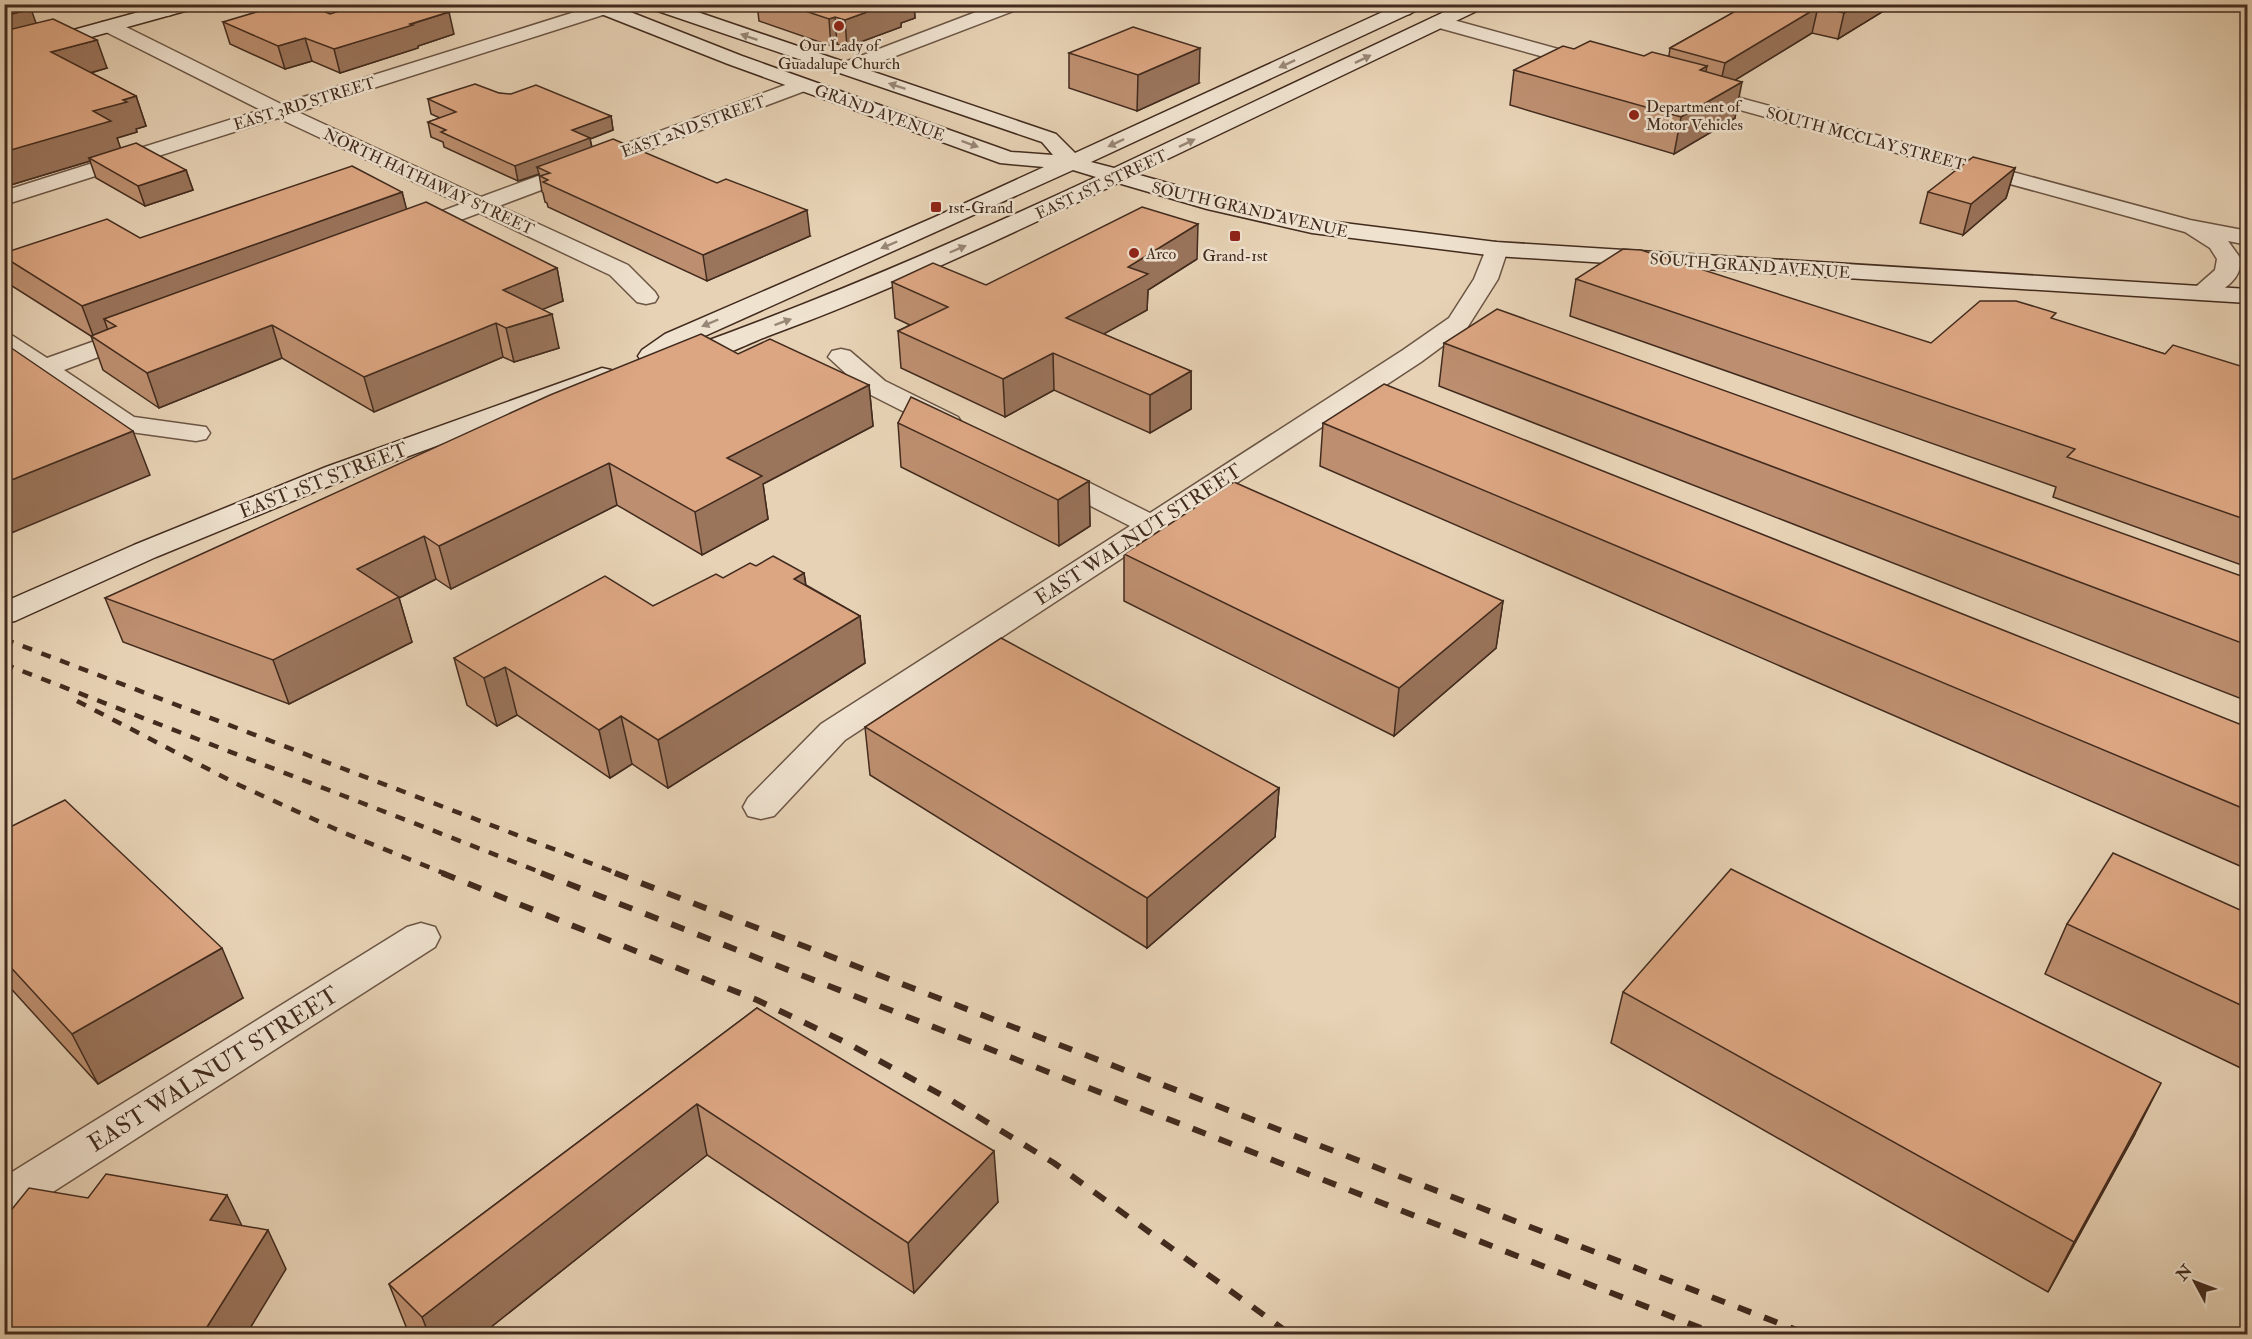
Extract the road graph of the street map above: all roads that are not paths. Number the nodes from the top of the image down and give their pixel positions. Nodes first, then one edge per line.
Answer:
1 (190, 4) edge
2 (655, 4) edge
3 (1015, 4) edge
4 (1382, 4) edge
5 (1477, 4) edge
6 (597, 7) edge
7 (1410, 7) edge
8 (158, 8) edge
9 (1438, 14) edge
10 (109, 26) junction
11 (4, 55) edge
12 (844, 69) junction
13 (1611, 70) edge
14 (803, 85) junction
15 (1678, 88) edge
16 (279, 111) junction
17 (1072, 163) junction
18 (1116, 177) junction
19 (4, 198) edge
20 (480, 205) junction
21 (2188, 226) junction
22 (390, 238) edge
23 (2247, 238) edge
24 (1496, 249) junction
25 (2202, 292) junction
26 (2247, 296) edge
27 (646, 297) dead end
28 (155, 327) edge
29 (4, 341) edge
30 (841, 357) dead end
31 (647, 359) junction
32 (44, 369) junction
33 (196, 433) dead end
34 (972, 435) edge
35 (1025, 461) edge
36 (1152, 525) junction
37 (4, 614) edge
38 (761, 807) dead end
39 (422, 937) dead end
40 (4, 1200) edge

1 - 8 main road
12 -> 2 main road, GRAND AVENUE
3 - 12 main road
4 - 7 main road
5 - 9 main road, EAST 1ST STREET
6 - 14 main road, GRAND AVENUE
6 - 16 main road, EAST 3RD STREET
7 -> 17 main road, EAST 1ST STREET
8 - 10 main road
9 - 13 main road
18 -> 9 main road, EAST 1ST STREET
10 - 11 main road
10 - 16 main road, NORTH HATHAWAY STREET
17 -> 12 main road, GRAND AVENUE
14 -> 17 main road, GRAND AVENUE
14 - 20 main road, EAST 2ND STREET
15 - 21 main road, SOUTH MCCLAY STREET
16 - 19 main road, EAST 3RD STREET
16 - 20 main road, NORTH HATHAWAY STREET
17 - 18 main road, GRAND AVENUE
17 -> 31 main road, EAST 1ST STREET
18 - 24 main road, SOUTH GRAND AVENUE
31 -> 18 main road, EAST 1ST STREET
20 - 22 main road, EAST 2ND STREET
20 - 27 main road, NORTH HATHAWAY STREET
21 - 23 main road, SOUTH MCCLAY STREET
21 - 25 main road, SOUTH MCCLAY STREET
24 - 25 main road, SOUTH GRAND AVENUE
24 - 36 main road, EAST WALNUT STREET
25 - 26 main road, SOUTH GRAND AVENUE
28 - 32 main road
29 - 32 main road
30 - 34 main road
31 - 37 main road, EAST 1ST STREET
32 - 33 main road
35 - 36 main road
36 - 38 main road, EAST WALNUT STREET
39 - 40 main road, EAST WALNUT STREET

